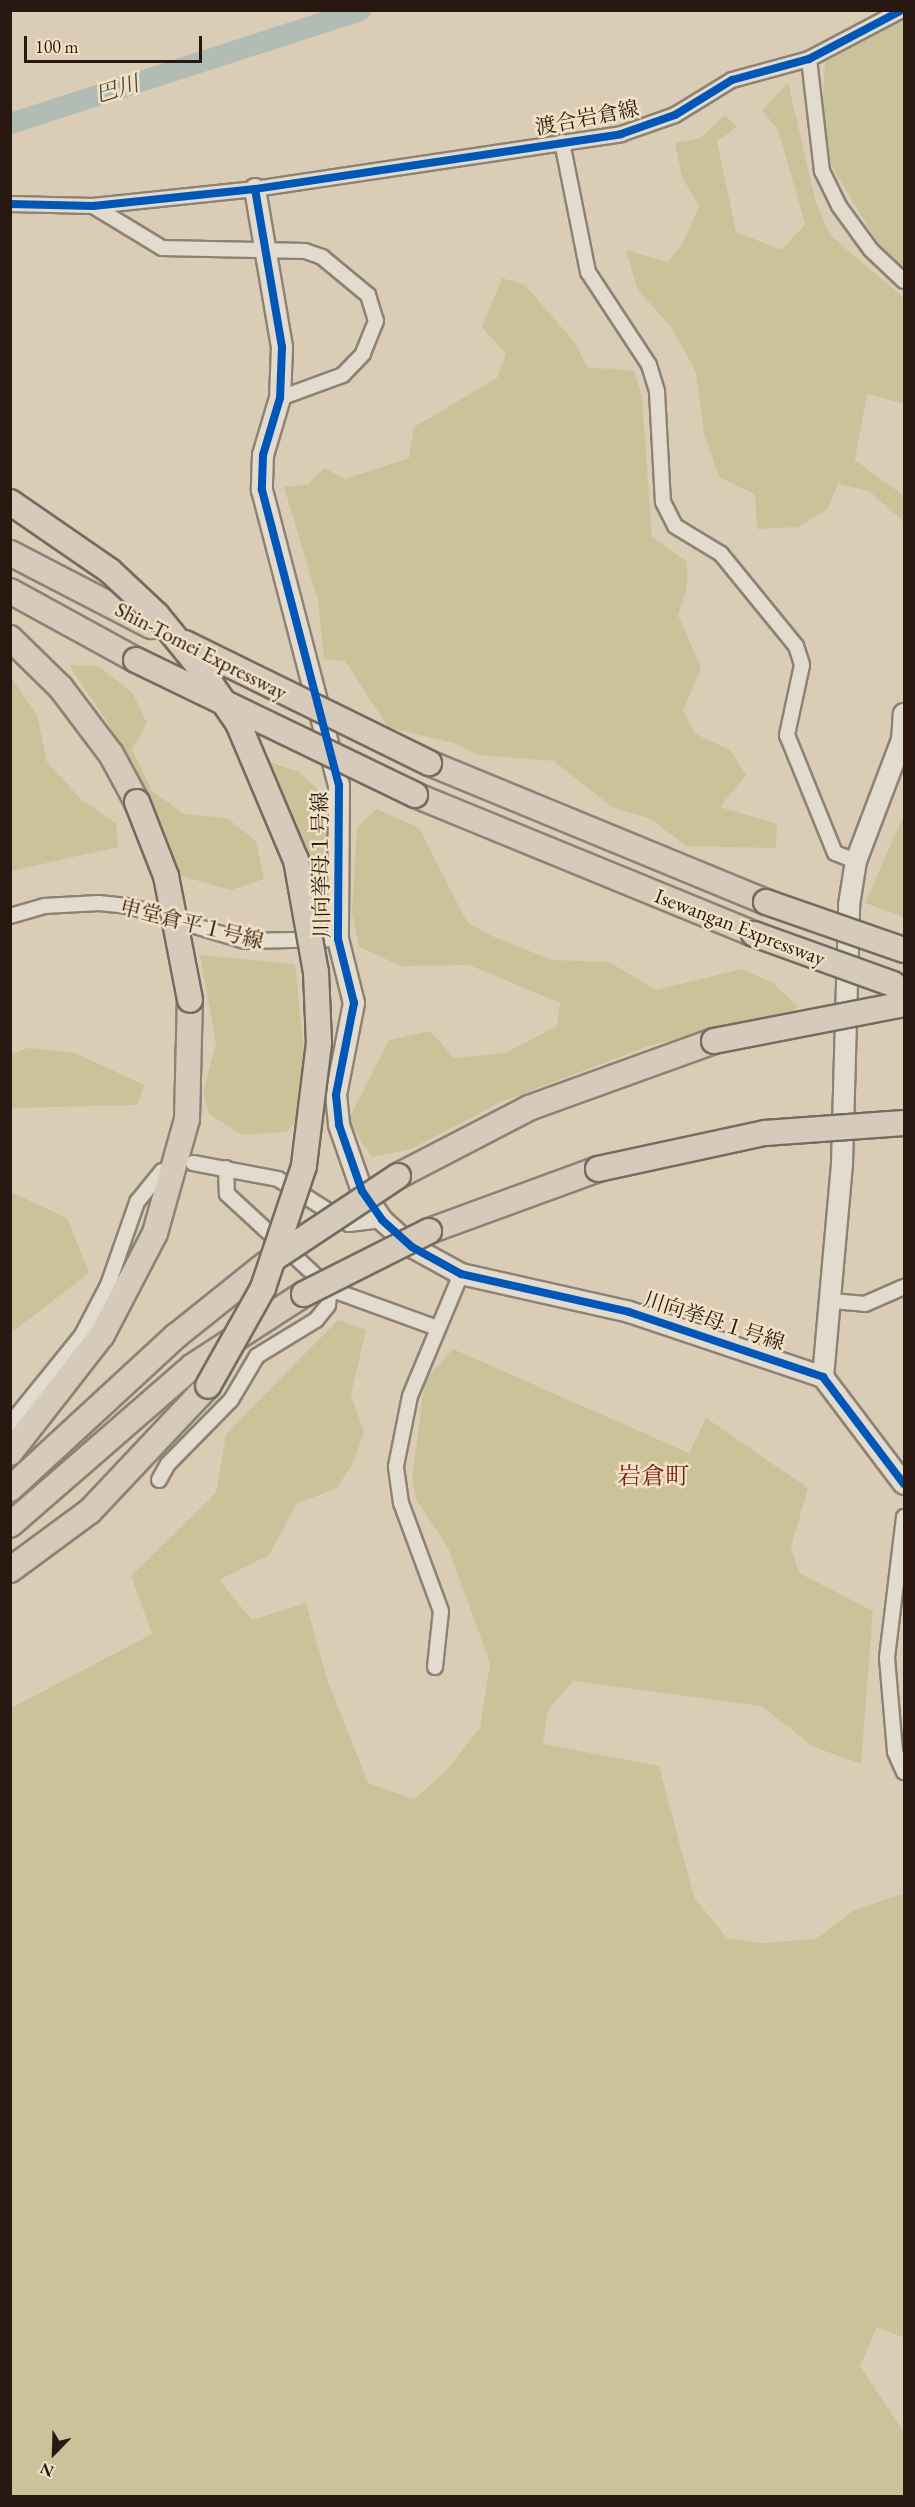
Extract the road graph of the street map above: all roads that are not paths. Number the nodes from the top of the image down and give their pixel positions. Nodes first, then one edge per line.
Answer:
1 (902, 10) edge
2 (809, 59) junction
3 (562, 142) junction
4 (255, 189) junction
5 (10, 204) edge
6 (93, 206) junction
7 (268, 252) junction
8 (904, 281) edge
9 (280, 398) junction
10 (10, 502) edge
11 (10, 553) edge
12 (10, 591) edge
13 (10, 638) edge
14 (904, 714) edge
15 (591, 832) joint
16 (856, 861) junction
17 (576, 864) joint
18 (10, 916) edge
19 (338, 939) junction
20 (904, 950) edge
21 (901, 992) edge
22 (904, 1123) edge
23 (193, 1163) dead end
24 (226, 1168) junction
25 (162, 1171) dead end
26 (382, 1220) junction
27 (461, 1274) junction
28 (904, 1287) edge
29 (330, 1289) junction
30 (832, 1301) junction
31 (436, 1328) junction
32 (823, 1377) junction
33 (10, 1424) edge
34 (10, 1453) edge
35 (159, 1480) dead end
36 (904, 1484) edge
37 (10, 1489) edge
38 (904, 1516) edge
39 (10, 1525) edge
40 (10, 1569) edge
41 (435, 1667) dead end
42 (904, 1772) edge

1 - 2 street, 渡合岩倉線
2 - 3 street, 渡合岩倉線
2 - 8 street
3 - 4 street, 渡合岩倉線
3 - 16 street
4 - 6 street, 渡合岩倉線
4 - 7 street
5 - 6 street, 渡合岩倉線
6 - 7 street
7 - 9 street, 川向挙母１号線
7 - 9 street
9 - 19 street, 川向挙母１号線
10 - 40 highway, bridge
11 - 15 highway, Shin-Tomei Expressway, bridge
12 - 17 highway, Shin-Tomei Expressway, bridge
13 - 34 highway, bridge
14 - 16 street
15 - 20 highway, Isewangan Expressway, bridge
16 - 30 street
17 - 21 highway, Isewangan Expressway, bridge
18 - 19 street, 申堂倉平１号線
19 - 26 street, 川向挙母１号線
21 - 37 highway, bridge
22 - 39 highway, bridge
23 - 24 street
24 - 26 street
24 - 29 street
25 - 33 street
26 - 27 street, 川向挙母１号線
27 - 31 street
27 - 32 street, 川向挙母１号線
28 - 30 street
29 - 31 street
29 - 35 street
30 - 32 street
31 - 41 street
32 - 36 street
38 - 42 street

